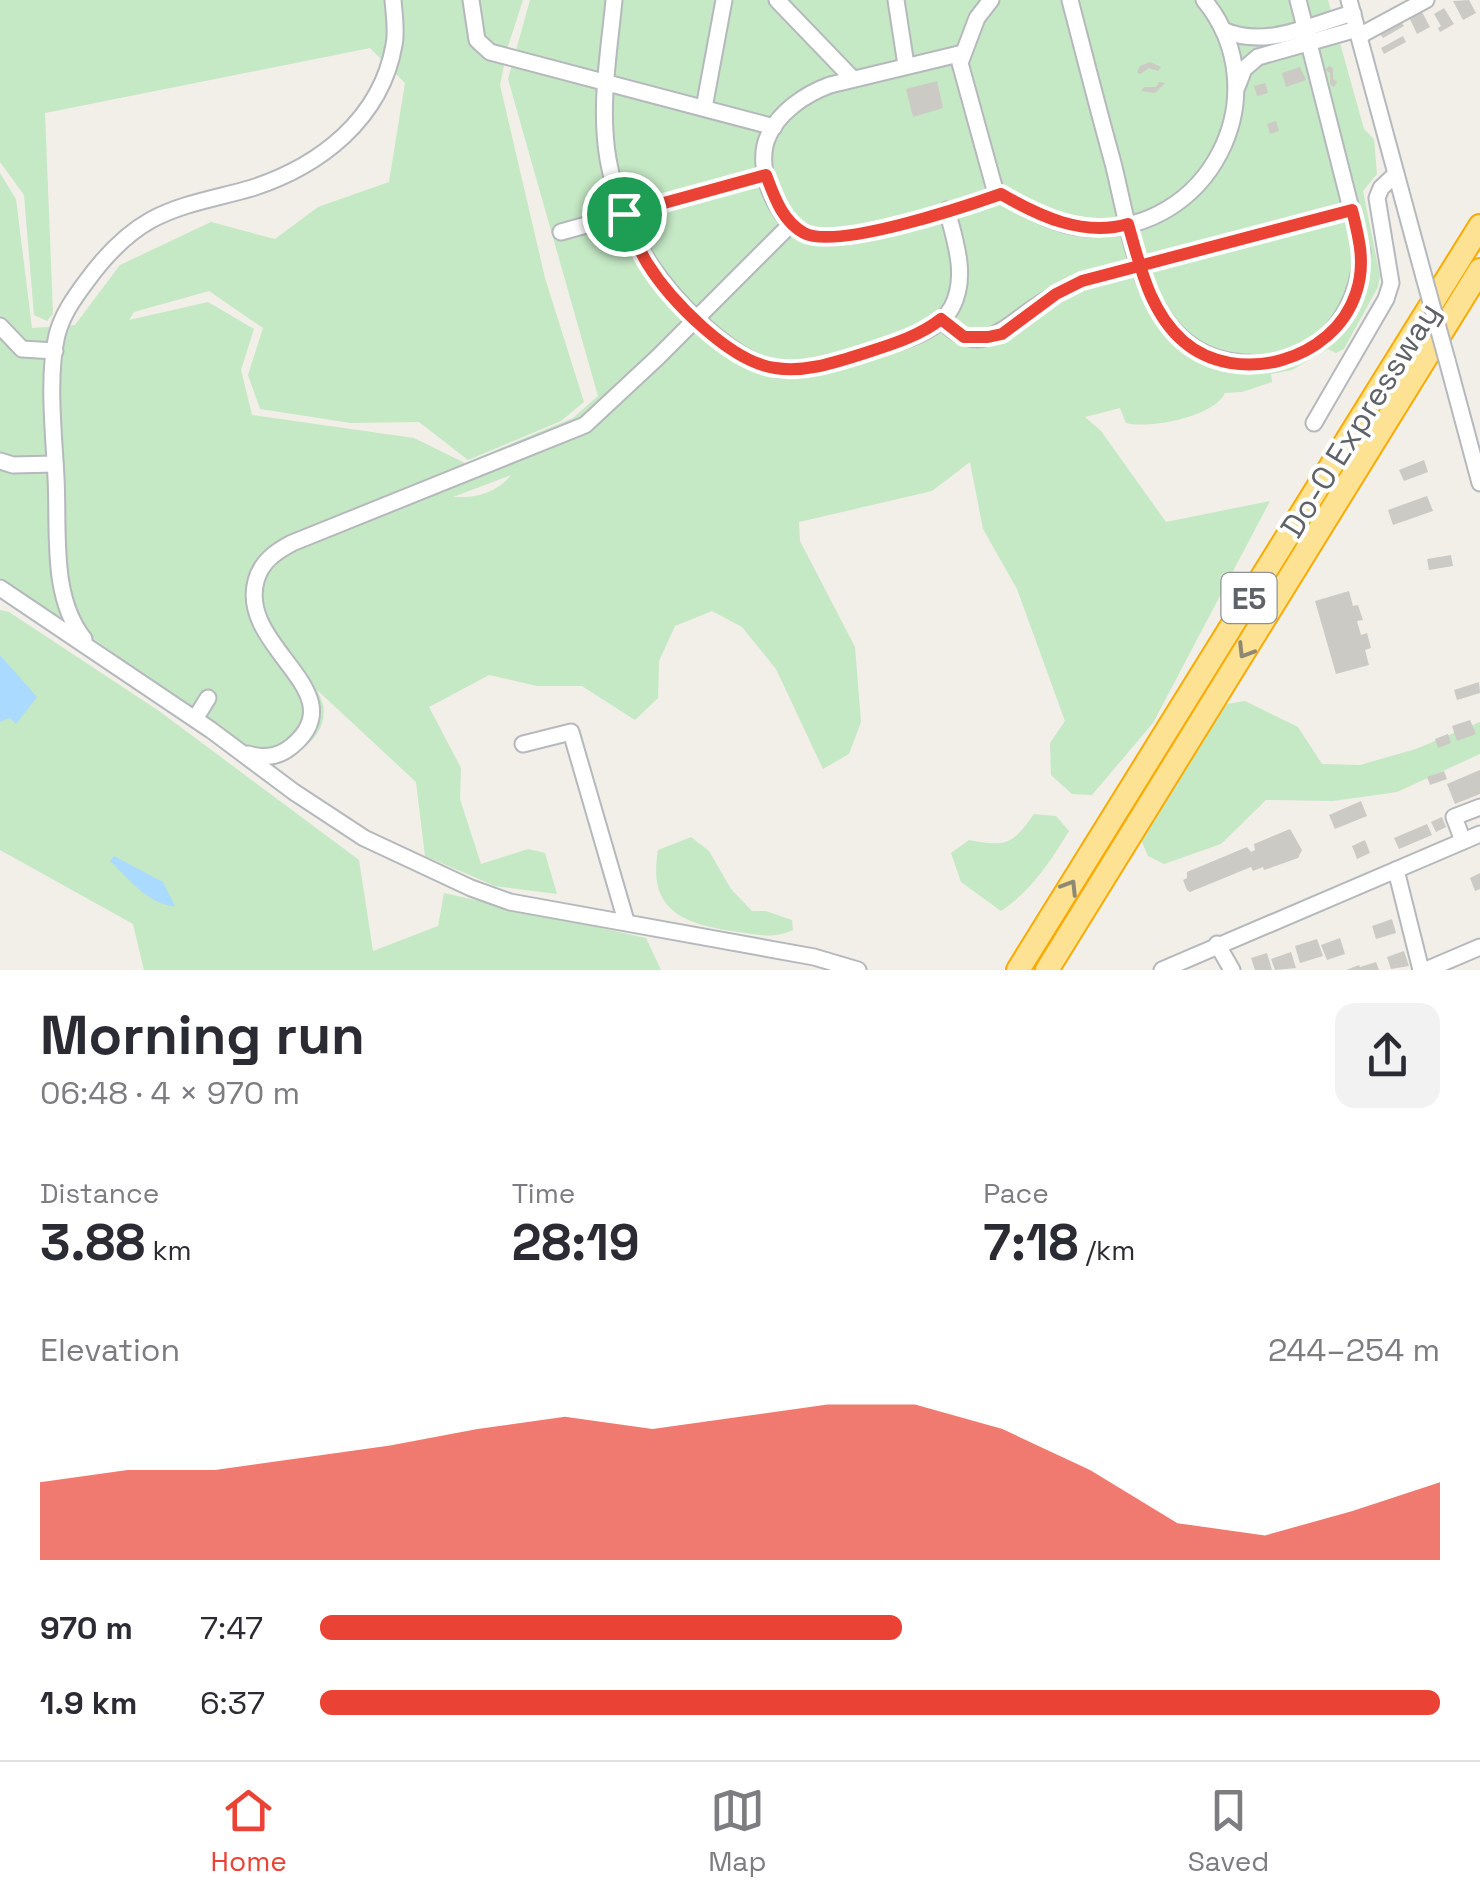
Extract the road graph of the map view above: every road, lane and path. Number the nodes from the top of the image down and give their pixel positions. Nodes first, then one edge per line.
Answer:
1 (393, 0) edge
2 (472, 0) edge
3 (614, 0) edge
4 (724, 0) edge
5 (777, 0) edge
6 (896, 0) edge
7 (1070, 0) edge
8 (1204, 0) edge
9 (1298, 0) edge
10 (1426, 0) edge
11 (988, 2) edge
12 (1355, 20) edge
13 (1223, 30) junction
14 (1307, 35) junction
15 (963, 53) junction
16 (906, 66) junction
17 (853, 79) junction
18 (606, 81) junction
19 (1236, 90) junction
20 (704, 108) junction
21 (774, 127) junction
22 (1396, 174) junction
23 (766, 175) junction
24 (1001, 194) junction
25 (947, 210) junction
26 (1352, 210) junction
27 (624, 214) junction
28 (792, 224) junction
29 (1128, 224) junction
30 (1480, 226) edge
31 (561, 232) dead end
32 (1140, 265) junction
33 (1480, 270) edge
34 (941, 319) junction
35 (696, 320) junction
36 (0, 326) edge
37 (55, 351) junction
38 (1314, 423) dead end
39 (0, 461) edge
40 (55, 464) junction
41 (1480, 483) edge
42 (40, 494) dead end
43 (57, 494) junction
44 (0, 588) edge
45 (92, 650) junction
46 (208, 698) dead end
47 (194, 719) junction
48 (523, 744) dead end
49 (239, 751) junction
50 (1480, 806) edge
51 (1480, 834) edge
52 (1463, 841) junction
53 (1396, 870) junction
54 (626, 921) junction
55 (1217, 944) junction
56 (1480, 947) edge
57 (858, 970) edge
58 (1018, 970) edge
59 (1047, 970) edge
60 (1162, 970) edge
61 (1232, 970) edge
62 (1423, 970) edge

1 - 37 street
2 - 18 street
3 - 18 street
4 - 20 street
5 - 17 street
6 - 16 street
7 - 29 street
8 - 13 street
9 - 14 street
10 - 12 street
11 - 15 street
12 - 14 street
12 - 22 street
13 - 14 street
13 - 19 street
14 - 19 street
14 - 26 street
15 - 16 street
15 - 24 street
16 - 17 street
17 - 21 street
18 - 20 street
18 - 27 street
19 - 29 street
20 - 21 street
21 - 23 street
22 - 38 street
22 - 41 street, bridge
23 - 27 street
23 - 28 street
24 - 25 street
24 - 29 street
25 - 28 street
25 - 34 street
26 - 32 street
26 - 32 street
27 - 31 street
27 - 35 street
28 - 35 street
29 - 32 street
58 -> 30 highway, Do-O Expressway / E5
32 - 34 street
33 -> 59 highway, Do-O Expressway / E5
34 - 35 street
35 - 49 street
36 - 37 street
37 - 40 street
39 - 40 street
40 - 43 street
42 - 43 street
43 - 45 street
44 - 45 street
45 - 47 street
46 - 47 street
47 - 49 street
48 - 54 street
49 - 54 street
50 - 52 street
51 - 52 street
52 - 53 street
53 - 55 street
53 - 62 street
54 - 57 street
55 - 60 street
55 - 61 street
56 - 62 street

